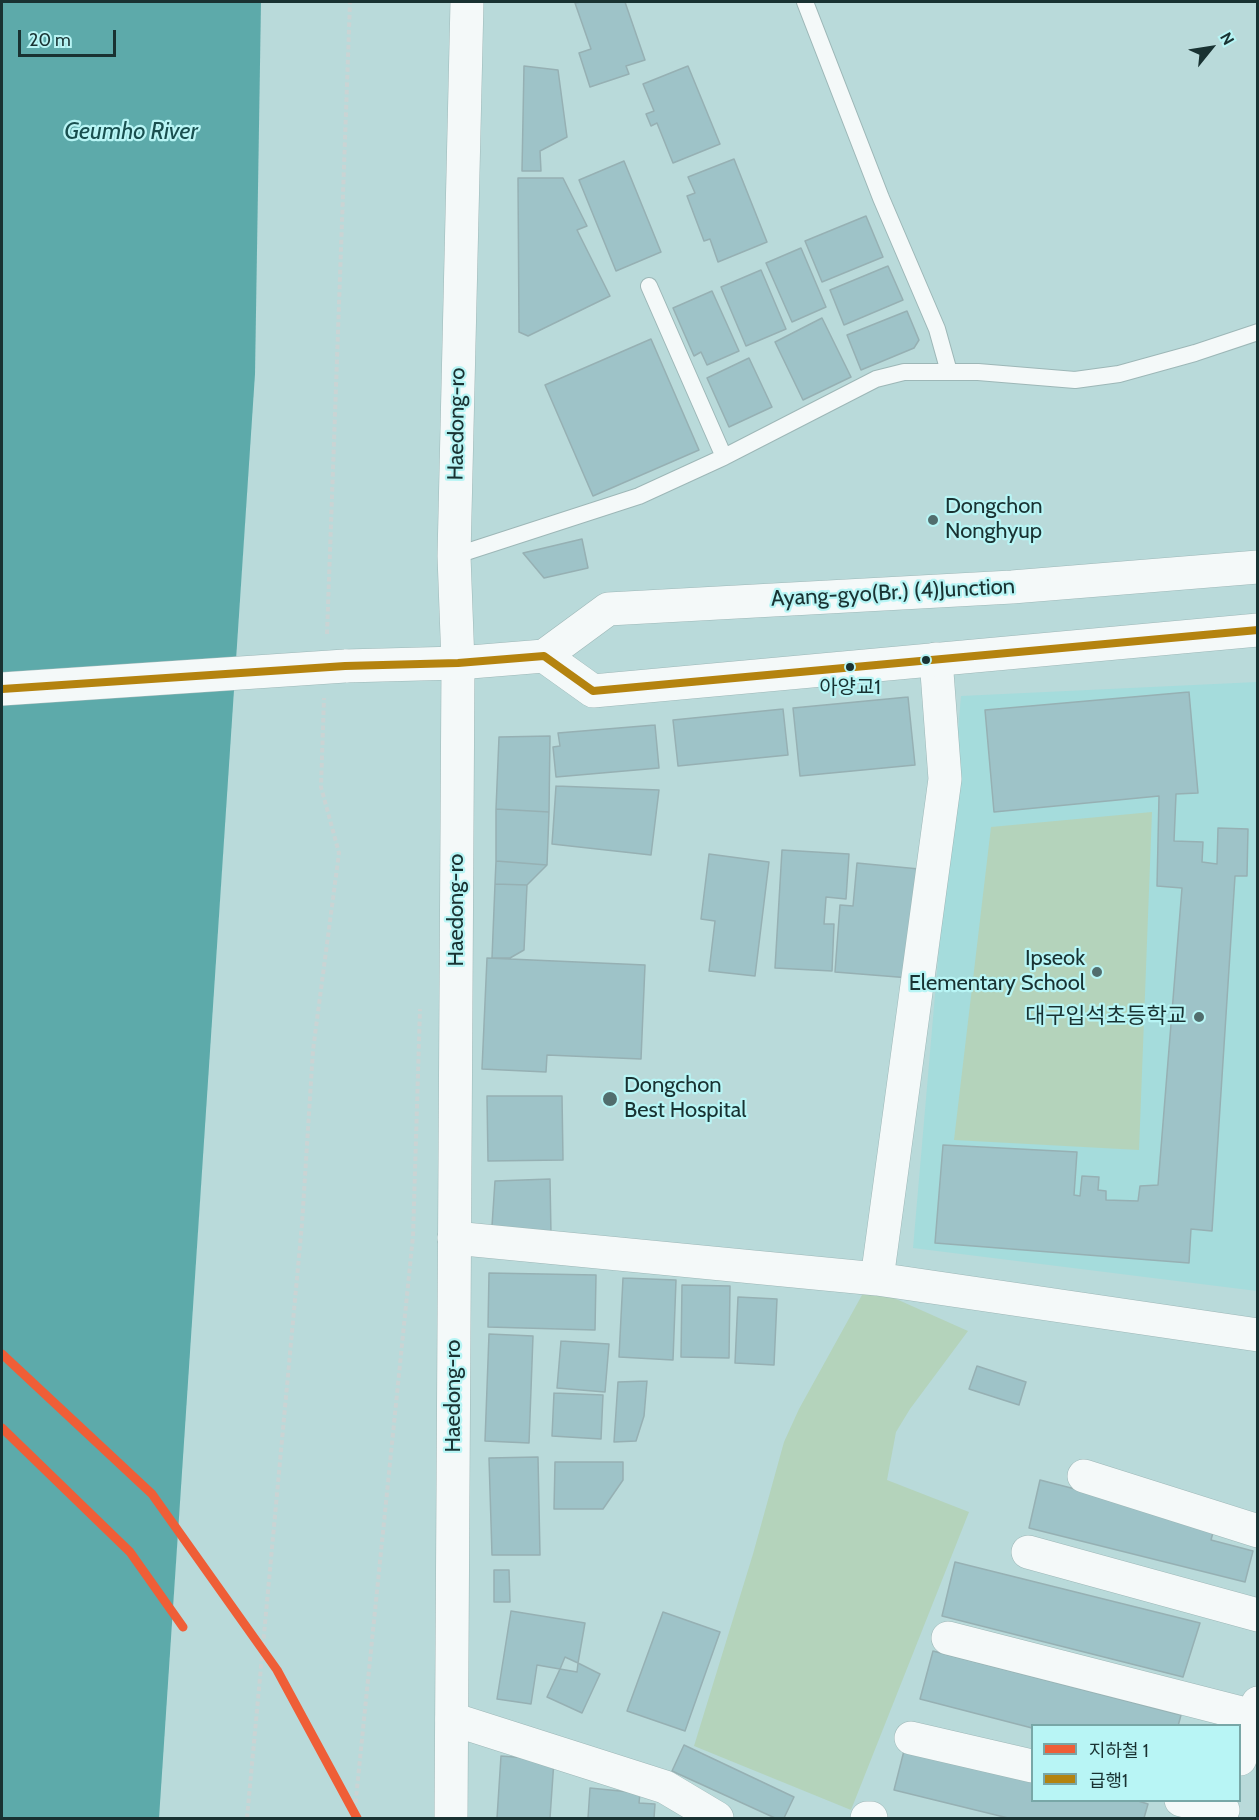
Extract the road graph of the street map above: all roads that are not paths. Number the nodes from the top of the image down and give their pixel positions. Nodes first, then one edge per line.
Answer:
1 (467, 2) edge
2 (805, 2) edge
3 (649, 286) dead end
4 (1257, 332) edge
5 (949, 372) junction
6 (724, 457) junction
7 (454, 556) junction
8 (1257, 567) edge
9 (1257, 630) edge
10 (544, 656) junction
11 (936, 659) junction
12 (458, 663) junction
13 (2, 688) edge
14 (454, 1238) junction
15 (877, 1279) junction
16 (1257, 1335) edge
17 (1084, 1476) dead end
18 (1257, 1531) edge
19 (1028, 1552) dead end
20 (1257, 1615) edge
21 (948, 1638) dead end
22 (1256, 1709) edge
23 (452, 1719) junction
24 (910, 1738) dead end
25 (1241, 1753) edge
26 (1031, 1766) edge
27 (1189, 1802) edge
28 (1223, 1810) edge
29 (451, 1818) edge
30 (717, 1818) edge

1 - 7 street, Haedong-ro
2 - 5 lane
3 - 6 lane
4 - 5 lane
5 - 6 lane
6 - 7 lane
7 - 12 street, Haedong-ro
8 - 10 street, Ayang-gyo(Br.) (4)Junction
9 - 11 street
10 - 11 street
10 - 12 street
11 - 15 street
12 - 13 street, bridge
12 - 14 street, Haedong-ro
14 - 15 street
14 - 23 street, Haedong-ro
15 - 16 street
17 - 18 street
19 - 20 street
21 - 22 street
22 - 25 street
23 - 29 street, Haedong-ro
23 - 30 street
24 - 26 street
27 - 28 street

